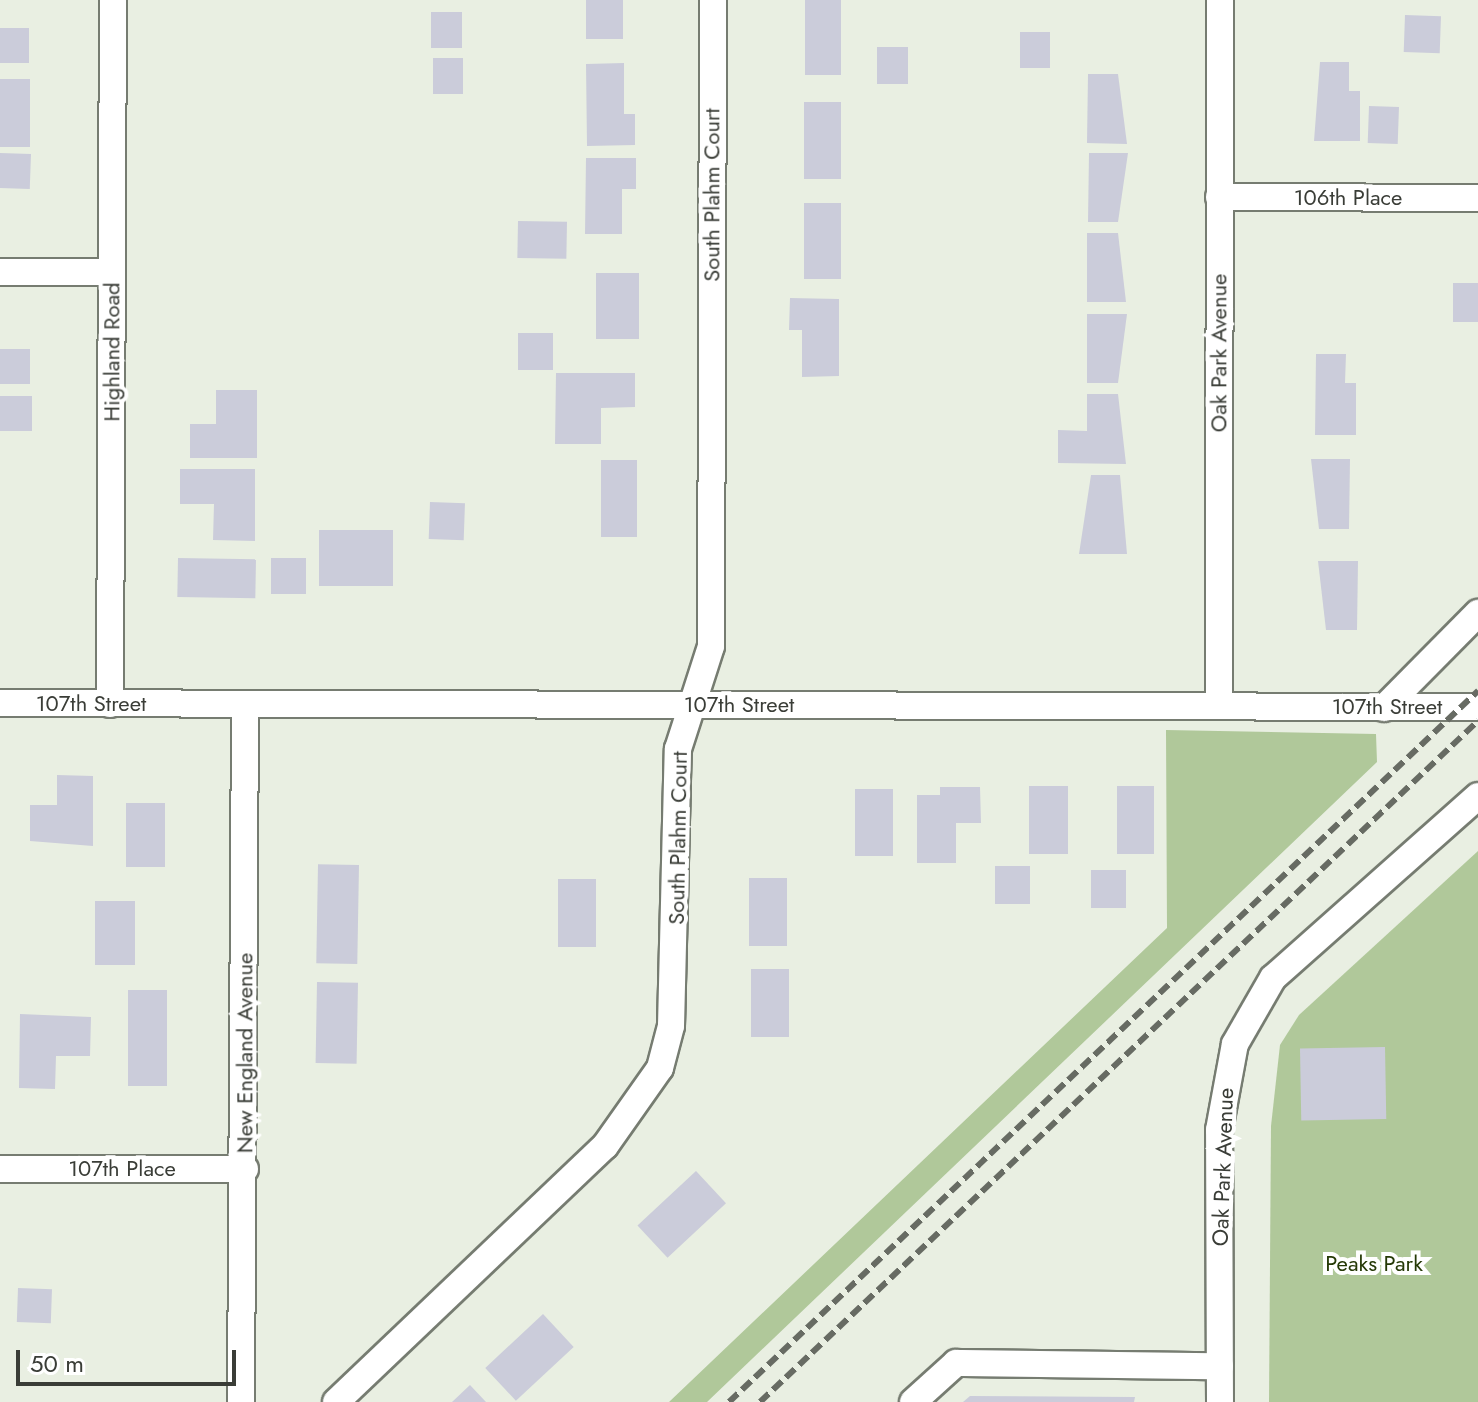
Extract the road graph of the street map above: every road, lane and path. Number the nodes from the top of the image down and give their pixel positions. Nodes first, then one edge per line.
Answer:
1 (113, 0) edge
2 (713, 0) edge
3 (1220, 0) edge
4 (1219, 197) junction
5 (1478, 198) edge
6 (0, 272) edge
7 (112, 272) junction
8 (1478, 613) edge
9 (0, 703) edge
10 (110, 704) junction
11 (245, 705) junction
12 (692, 705) junction
13 (1219, 705) junction
14 (1478, 707) edge
15 (1384, 708) junction
16 (1478, 796) edge
17 (0, 1169) edge
18 (245, 1169) junction
19 (1220, 1366) junction
20 (241, 1402) edge
21 (336, 1402) edge
22 (913, 1402) edge
23 (1220, 1402) edge

1 - 7 street, Highland Road
2 - 12 street, South Plahm Court
3 - 4 street, Oak Park Avenue
4 - 5 street, 106th Place
4 - 13 street, Oak Park Avenue
6 - 7 street
7 - 10 street, Highland Road
8 - 15 street
9 - 10 street, 107th Street
10 - 11 street, 107th Street
11 - 12 street, 107th Street
11 - 18 street, New England Avenue
12 - 13 street, 107th Street
12 - 21 street, South Plahm Court
13 - 15 street, 107th Street
14 - 15 street, 107th Street
16 - 19 street, Oak Park Avenue
17 - 18 street, 107th Place
18 - 20 street, New England Avenue
19 - 22 street
19 - 23 street, Oak Park Avenue

